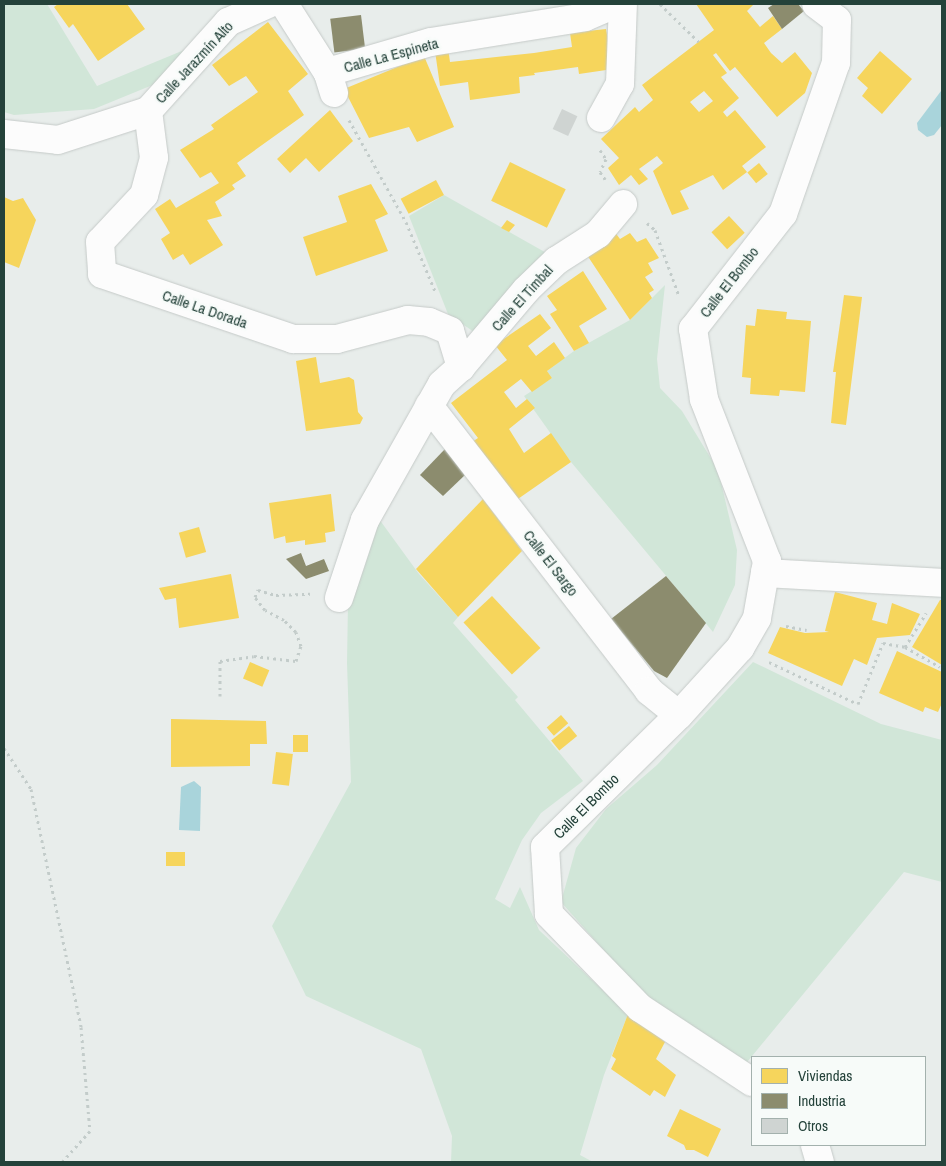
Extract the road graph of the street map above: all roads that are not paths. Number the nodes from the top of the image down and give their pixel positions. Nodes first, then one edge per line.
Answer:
1 (268, 4) edge
2 (284, 4) edge
3 (616, 4) edge
4 (623, 4) edge
5 (834, 9) edge
6 (148, 111) junction
7 (601, 118) road end
8 (4, 134) edge
9 (623, 204) road end
10 (461, 367) junction
11 (429, 406) junction
12 (765, 573) junction
13 (942, 583) edge
14 (342, 590) road end
15 (679, 715) junction
16 (751, 1081) edge
17 (815, 1146) edge
18 (820, 1162) edge

1 - 6 street, Calle Jarazmín Alto
2 - 3 street, Calle La Espineta
4 - 7 street
5 - 12 street, Calle El Bombo
6 - 8 street, Calle Jarazmín Alto
6 - 10 street, Calle La Dorada
9 - 10 street, Calle El Timbal
10 - 11 street, Calle El Timbal
11 - 14 street, Calle El Timbal
11 - 15 street, Calle El Sargo
12 - 13 street
12 - 15 street, Calle El Bombo
15 - 16 street, Calle El Bombo
17 - 18 street

